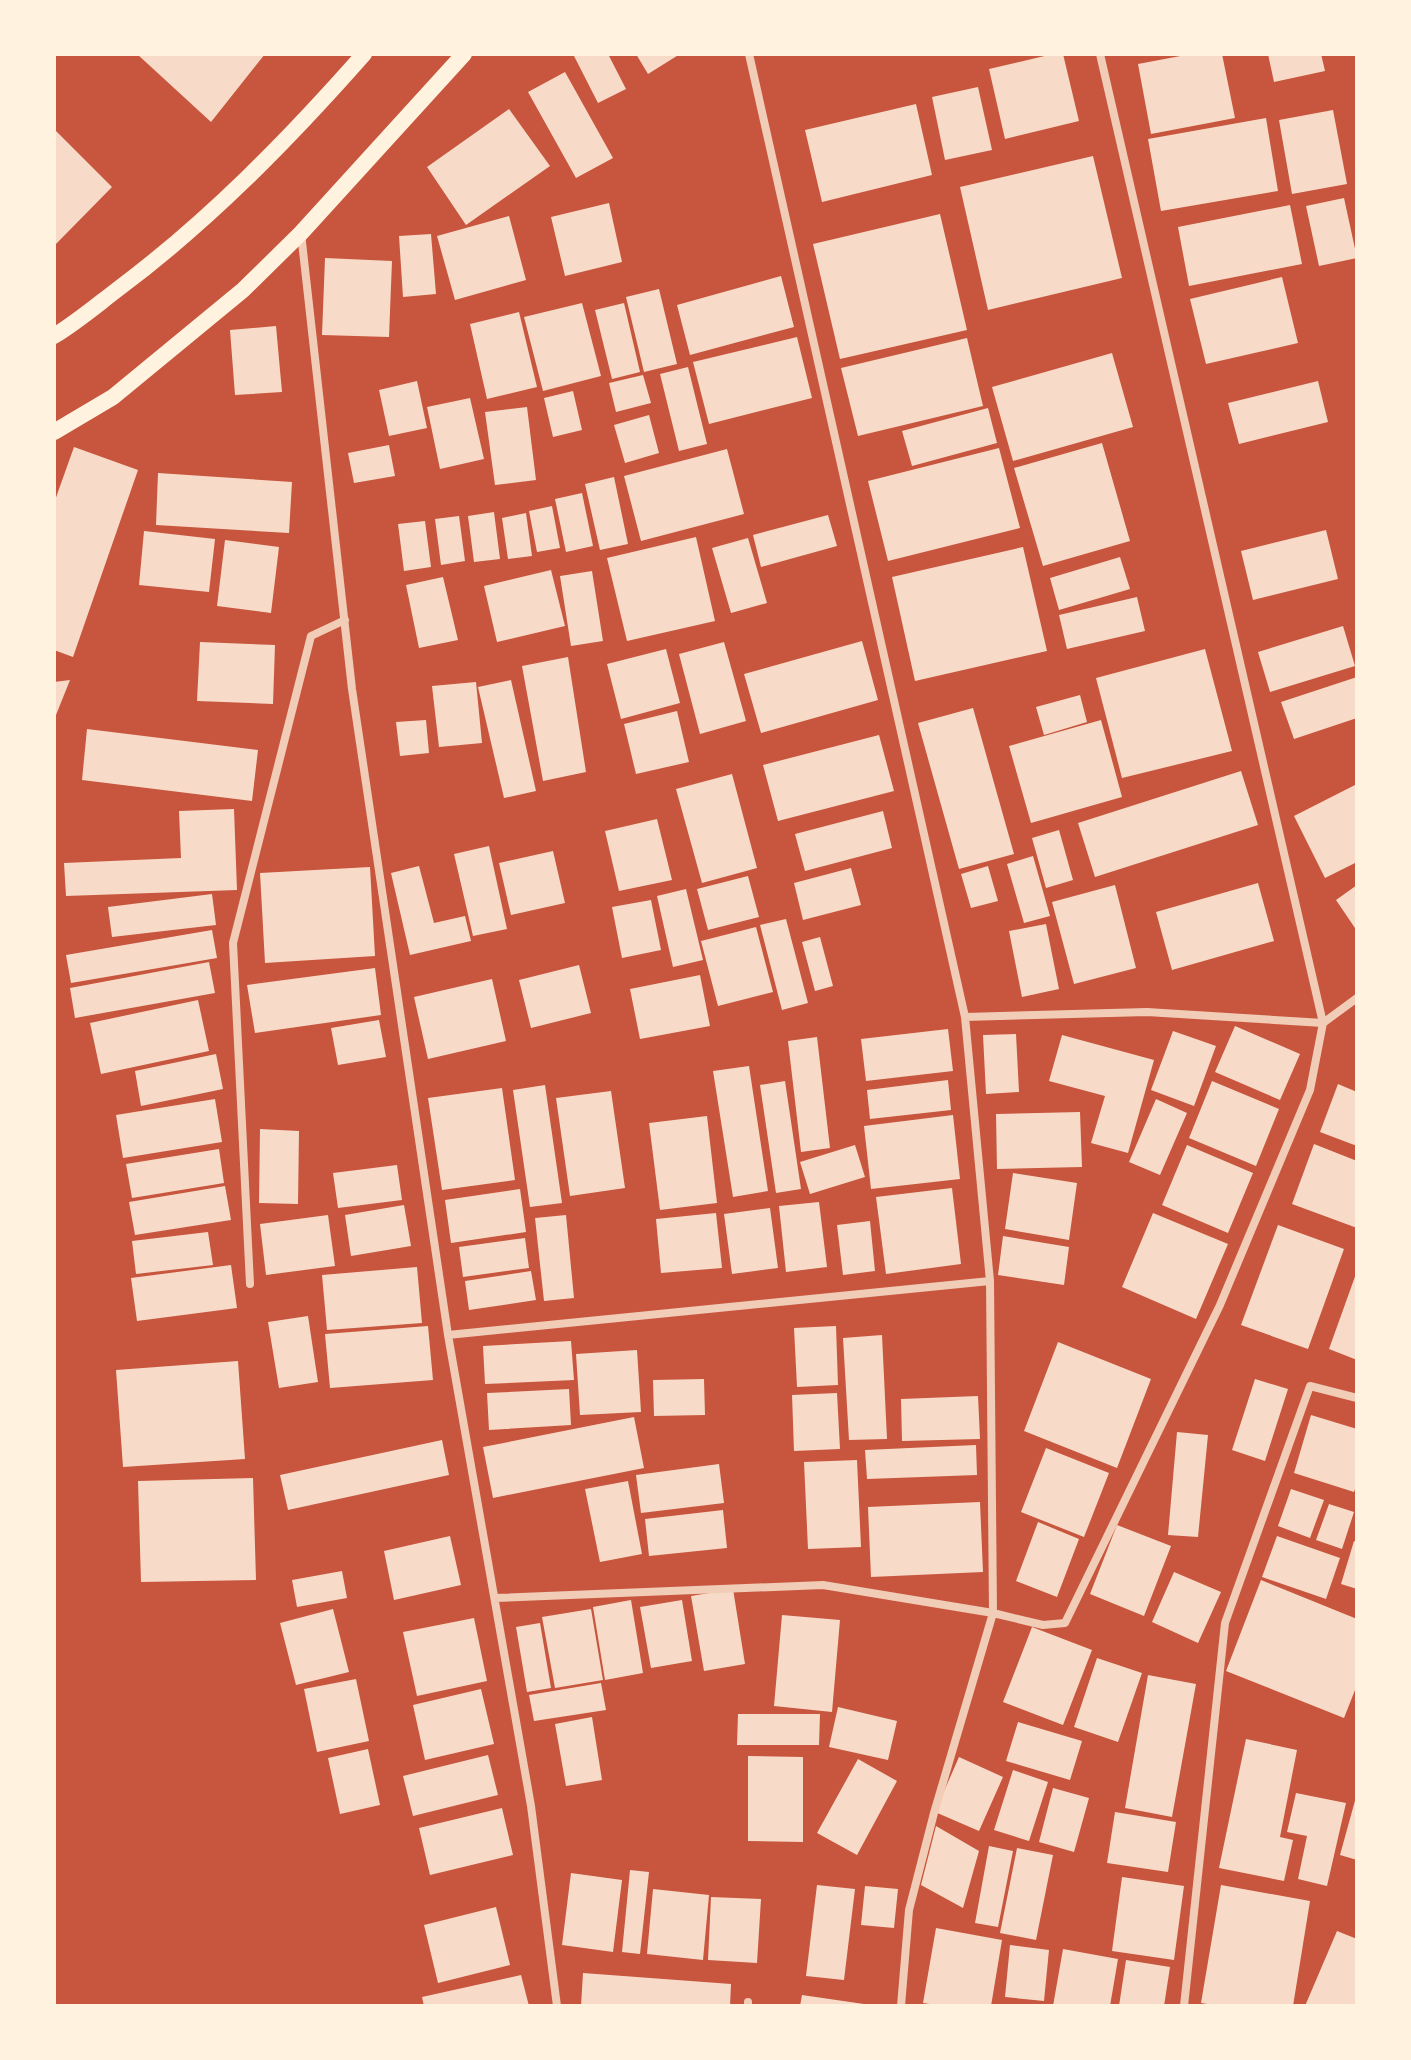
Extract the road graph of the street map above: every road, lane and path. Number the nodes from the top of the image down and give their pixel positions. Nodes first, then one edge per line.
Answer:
1 (364, 54) edge
2 (464, 54) edge
3 (749, 54) edge
4 (1100, 54) edge
5 (301, 233) junction
6 (54, 336) edge
7 (54, 432) edge
8 (345, 620) junction
9 (1357, 998) edge
10 (965, 1017) junction
11 (1323, 1023) junction
12 (990, 1281) junction
13 (250, 1284) dead end
14 (448, 1335) junction
15 (1357, 1398) edge
16 (495, 1598) junction
17 (993, 1613) junction
18 (557, 2006) edge
19 (901, 2006) edge
20 (1184, 2006) edge

1 - 6 main road
2 - 5 main road
3 - 10 street
4 - 11 street
5 - 7 main road
5 - 8 street
8 - 13 street
8 - 14 street
9 - 11 street
10 - 11 street
10 - 12 street
11 - 17 street
12 - 14 street
12 - 17 street
14 - 16 street
15 - 20 street
16 - 17 street
16 - 18 street
17 - 19 street

